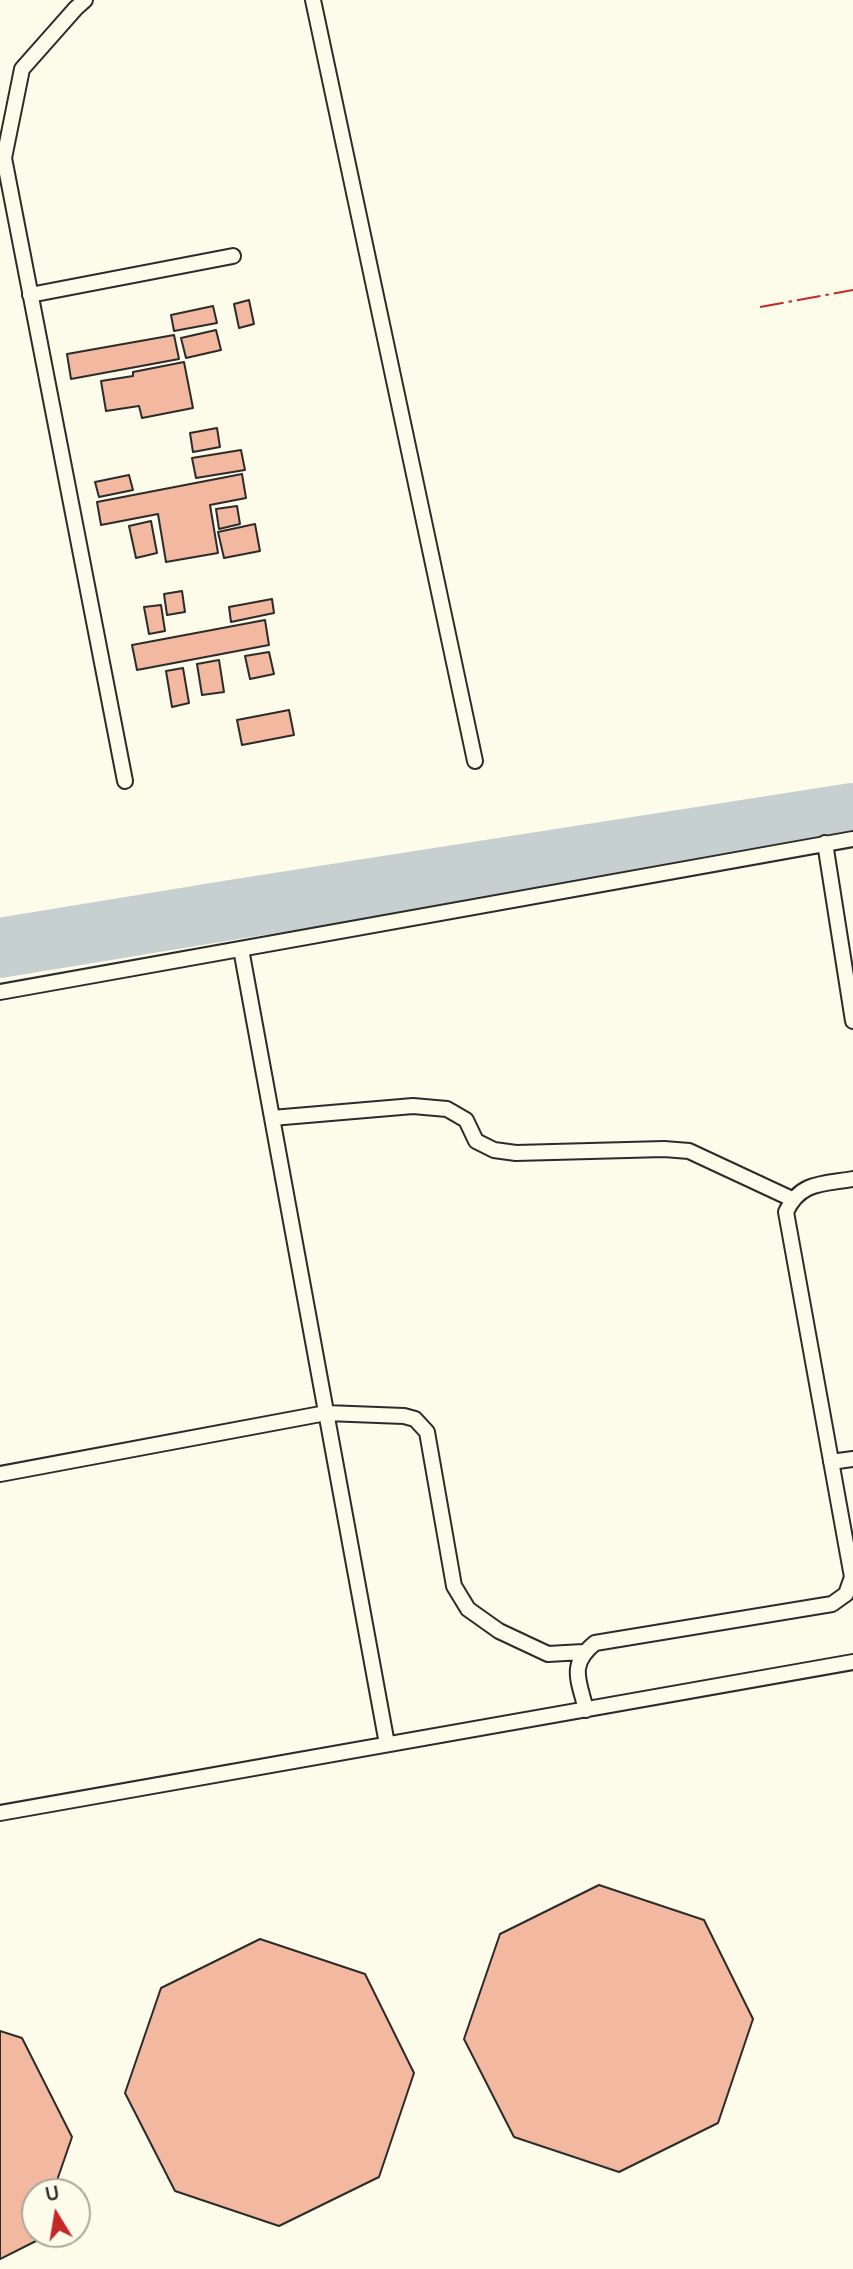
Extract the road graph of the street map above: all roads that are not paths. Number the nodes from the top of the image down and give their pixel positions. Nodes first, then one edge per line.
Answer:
1 (85, 0) edge
2 (313, 0) edge
3 (233, 256) dead end
4 (30, 295) junction
5 (475, 761) dead end
6 (125, 781) dead end
7 (853, 839) edge
8 (825, 843) junction
9 (241, 949) junction
10 (0, 992) edge
11 (853, 1021) edge
12 (272, 1118) junction
13 (853, 1179) edge
14 (792, 1199) junction
15 (326, 1413) junction
16 (853, 1459) edge
17 (831, 1462) junction
18 (0, 1474) edge
19 (583, 1652) junction
20 (853, 1662) edge
21 (586, 1710) junction
22 (387, 1744) junction
23 (0, 1813) edge

1 - 4 lane
2 - 5 lane
3 - 4 lane
4 - 6 lane
7 - 8 lane
8 - 9 lane
8 - 11 lane
9 - 10 lane
9 - 12 lane
12 - 14 lane
12 - 15 lane
13 - 14 lane
14 - 17 lane
15 - 18 lane
15 - 19 lane
15 - 22 lane
16 - 17 lane
17 - 19 lane
19 - 21 lane
20 - 21 lane
21 - 22 lane
22 - 23 lane

